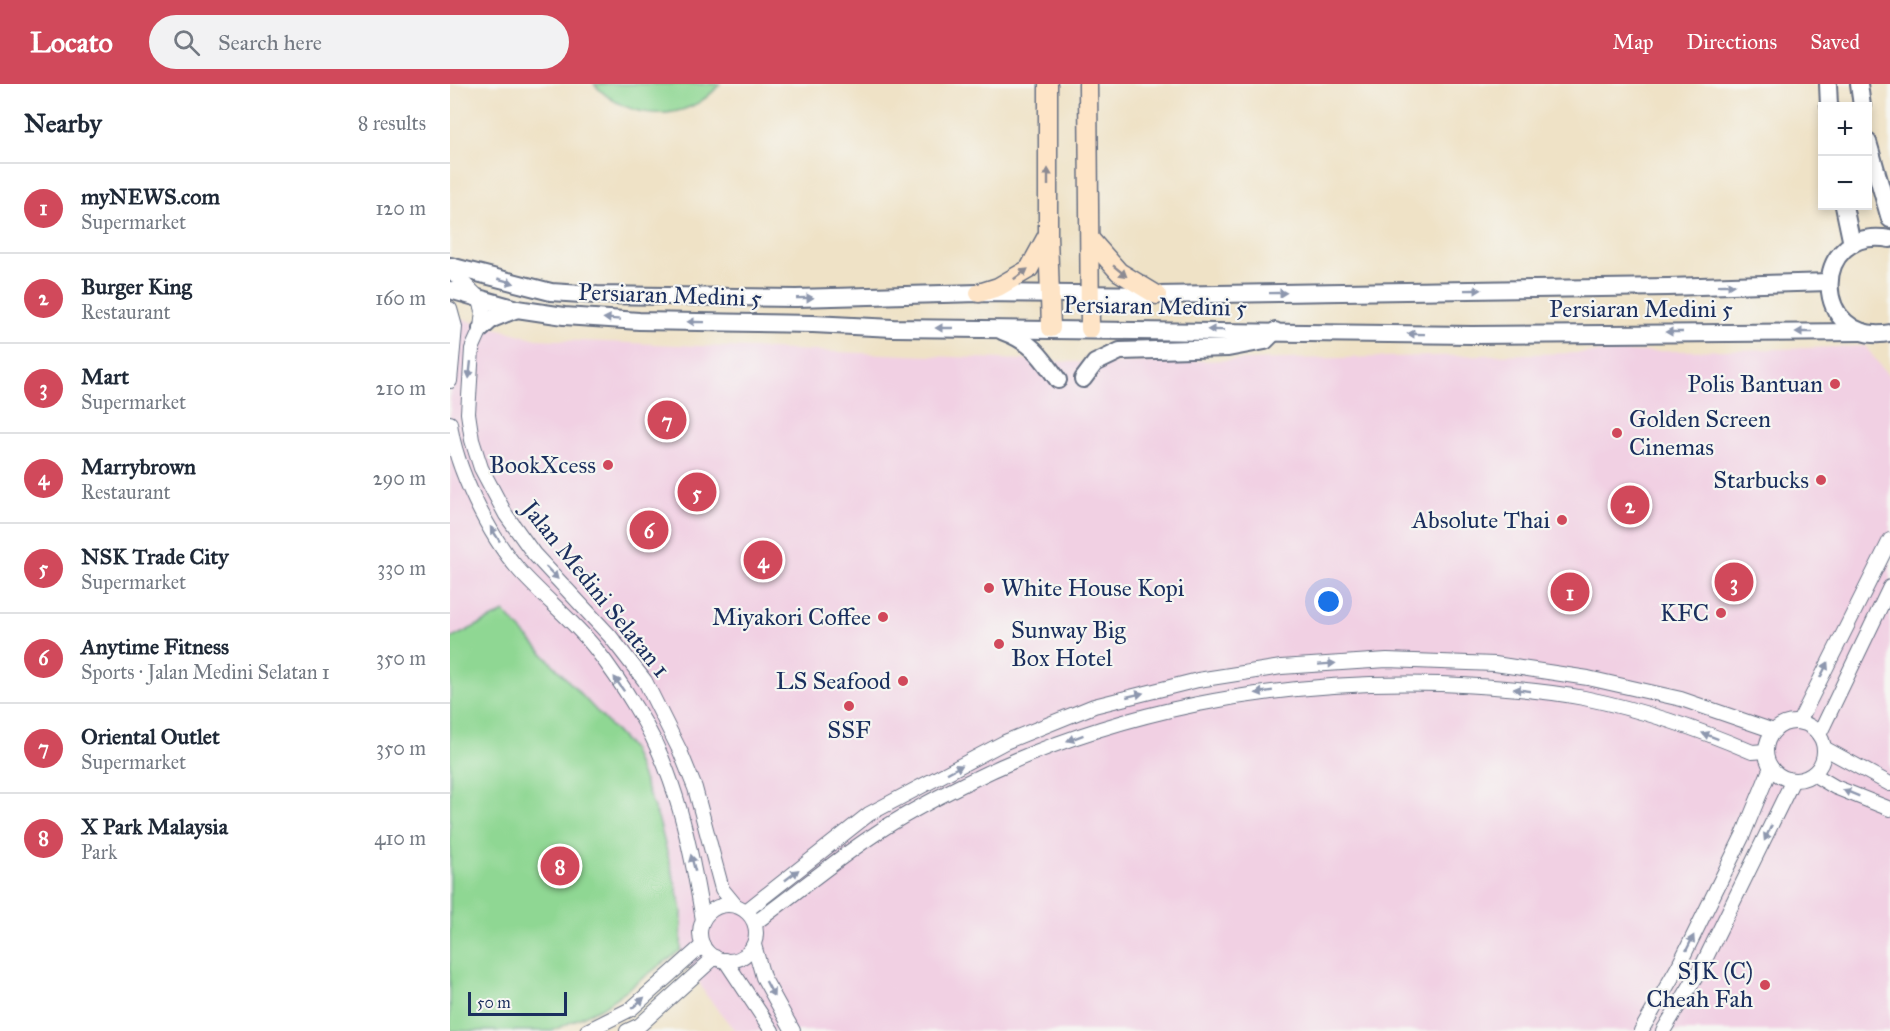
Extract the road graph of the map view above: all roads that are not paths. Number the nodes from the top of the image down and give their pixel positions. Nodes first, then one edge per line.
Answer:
1 (1048, 84) edge
2 (1088, 84) edge
3 (1828, 84) edge
4 (1859, 84) edge
5 (1829, 102) edge
6 (1861, 102) edge
7 (1872, 156) edge
8 (1845, 210) edge
9 (1890, 219) edge
10 (1048, 235) junction
11 (1090, 239) junction
12 (1890, 239) edge
13 (1852, 244) junction
14 (450, 268) edge
15 (1828, 282) junction
16 (450, 290) edge
17 (979, 293) junction
18 (1050, 294) junction
19 (1091, 294) junction
20 (1157, 295) junction
21 (479, 298) junction
22 (450, 309) edge
23 (517, 309) junction
24 (996, 328) junction
25 (1051, 328) junction
26 (482, 329) junction
27 (1090, 329) junction
28 (1275, 331) junction
29 (1863, 332) junction
30 (1890, 334) edge
31 (1083, 379) dead end
32 (1058, 380) dead end
33 (450, 381) edge
34 (450, 423) edge
35 (1890, 540) edge
36 (1890, 587) edge
37 (1799, 722) junction
38 (1774, 730) junction
39 (1822, 741) junction
40 (1766, 751) junction
41 (1771, 767) junction
42 (1814, 774) junction
43 (1793, 780) junction
44 (1890, 784) edge
45 (1890, 809) edge
46 (741, 908) junction
47 (703, 920) junction
48 (755, 923) junction
49 (703, 945) junction
50 (754, 945) junction
51 (720, 959) junction
52 (587, 1031) edge
53 (627, 1031) edge
54 (771, 1031) edge
55 (793, 1031) edge
56 (1641, 1031) edge
57 (1663, 1031) edge

10 -> 1 main road
2 - 11 main road
3 - 5 street
4 - 6 street
7 - 9 street
8 - 13 street
17 -> 10 main road
10 - 18 main road
11 - 19 main road
11 -> 20 main road
12 - 13 street
13 - 15 street
14 -> 17 street, Persiaran Medini 5
14 - 21 street
20 -> 15 street, Persiaran Medini 5
15 - 29 street
16 - 21 street, Persiaran Medini 5
17 - 18 street, Persiaran Medini 5
18 - 19 street, Persiaran Medini 5
18 - 25 main road
19 - 20 street, Persiaran Medini 5
19 - 27 main road
21 - 23 street, Persiaran Medini 5
21 - 26 street, Jalan Medini Selatan 1
22 - 33 street
24 -> 23 street, Persiaran Medini 5
23 - 26 street
24 - 25 street, Persiaran Medini 5
24 - 32 street
25 - 27 street, Persiaran Medini 5
26 -> 46 street, Jalan Medini Selatan 1
28 -> 27 street, Persiaran Medini 5
29 -> 28 street, Persiaran Medini 5
28 - 31 street
29 - 30 street, Persiaran Medini 5
47 -> 34 street, Jalan Medini Selatan 1
37 -> 35 street
36 - 39 street
37 - 38 street
37 - 39 street
38 - 40 street
46 -> 38 street
39 - 42 street
39 - 44 street
40 - 41 street
40 -> 48 street
41 - 43 street
56 -> 41 street
42 - 43 street
45 -> 42 street
43 -> 57 street
46 - 47 street
46 - 48 street
47 - 49 street
48 - 50 street
49 - 51 street
52 -> 49 street
50 - 51 street
50 -> 55 street
51 - 53 street
51 - 54 street

